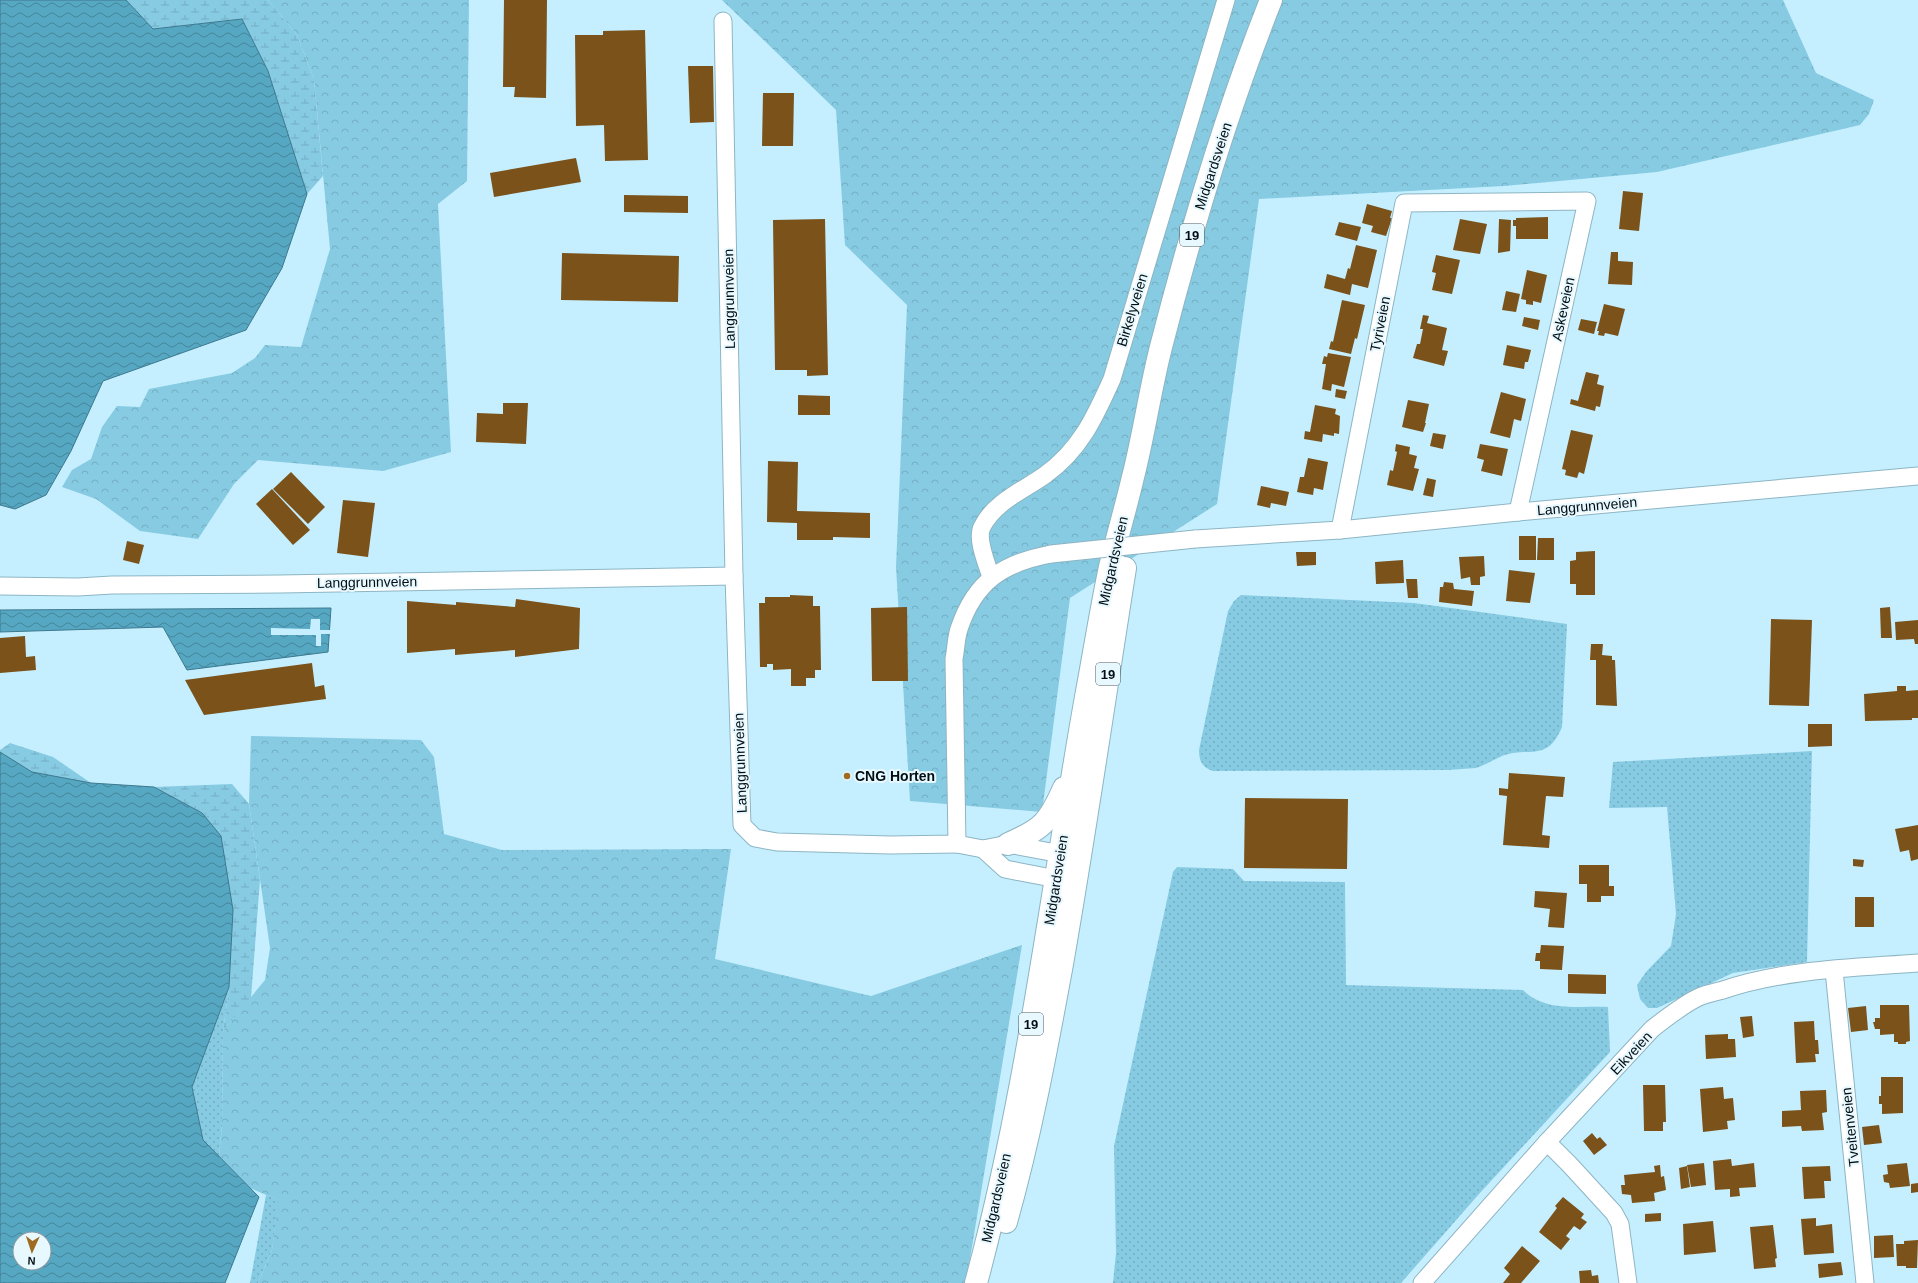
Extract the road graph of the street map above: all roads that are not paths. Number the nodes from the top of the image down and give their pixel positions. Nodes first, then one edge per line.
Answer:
1 (1226, 0) edge
2 (1271, 0) edge
3 (723, 22) dead end
4 (1490, 202) joint
5 (1134, 476) junction
6 (1918, 476) edge
7 (1518, 512) junction
8 (1340, 530) junction
9 (734, 576) junction
10 (991, 576) junction
11 (0, 586) edge
12 (1075, 763) junction
13 (957, 844) junction
14 (1008, 844) junction
15 (982, 849) junction
16 (1060, 854) junction
17 (1078, 871) junction
18 (1057, 879) junction
19 (1918, 963) edge
20 (1834, 970) junction
21 (1547, 1142) junction
22 (976, 1283) edge
23 (989, 1283) edge
24 (1422, 1283) edge
25 (1628, 1283) edge
26 (1865, 1283) edge

1 - 10 street, Birkelyveien
2 - 5 highway, Midgardsveien / 19
3 - 9 street, Langgrunnveien
4 - 7 street, Askeveien
4 - 8 street, Tyriveien
5 - 12 highway, Midgardsveien / 19
5 - 17 highway, Midgardsveien / 19
6 - 7 street, Langgrunnveien
7 - 8 street, Langgrunnveien
8 - 10 street, Langgrunnveien, bridge
9 - 11 street, Langgrunnveien
9 - 13 street, Langgrunnveien
10 - 13 street
12 - 14 highway, 19
12 - 16 highway, Midgardsveien / 19
13 - 15 street, Langgrunnveien
14 - 15 street, Langgrunnveien
14 - 16 street, Langgrunnveien
15 - 18 street, Langgrunnveien
16 - 17 street
16 - 18 highway, Midgardsveien / 19
17 - 18 street
17 - 23 highway, Midgardsveien / 19
18 - 22 highway, Midgardsveien / 19
19 - 20 street, Eikveien
20 - 21 street, Eikveien
20 - 26 street, Tveitenveien
21 - 24 street, Eikveien
21 - 25 street

